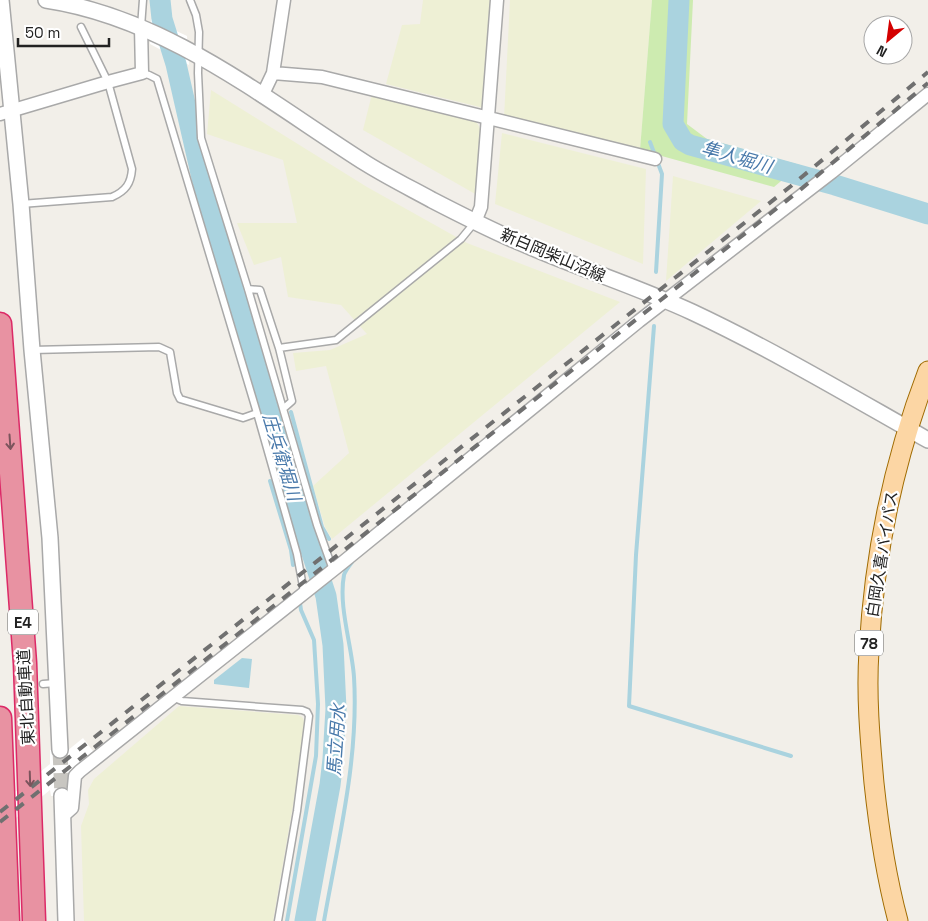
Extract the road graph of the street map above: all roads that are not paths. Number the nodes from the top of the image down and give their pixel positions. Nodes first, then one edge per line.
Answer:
1 (1, 0) edge
2 (46, 0) edge
3 (143, 0) edge
4 (190, 0) edge
5 (284, 0) edge
6 (498, 0) edge
7 (81, 27) dead end
8 (146, 30) junction
9 (194, 54) junction
10 (142, 73) junction
11 (274, 73) junction
12 (108, 82) junction
13 (928, 94) edge
14 (262, 96) junction
15 (6, 113) edge
16 (488, 117) junction
17 (655, 158) dead end
18 (21, 204) junction
19 (475, 222) junction
20 (248, 289) junction
21 (665, 301) junction
22 (0, 324) edge
23 (279, 348) junction
24 (32, 350) junction
25 (928, 370) edge
26 (284, 408) junction
27 (257, 413) junction
28 (907, 428) junction
29 (928, 440) edge
30 (330, 572) junction
31 (306, 591) junction
32 (171, 697) junction
33 (0, 718) edge
34 (60, 750) tunnel mouth
35 (62, 796) tunnel mouth
36 (63, 816) junction
37 (8, 921) edge
38 (34, 921) edge
39 (66, 921) edge
40 (278, 921) edge
41 (898, 921) edge

1 - 15 street
2 - 8 street
3 - 8 lane
4 - 9 lane
5 - 11 street
6 - 16 street
7 - 12 lane
8 - 9 street, 新白岡柴山沼線
8 - 10 street
9 - 14 street, 新白岡柴山沼線
9 - 20 lane
10 - 12 street
10 - 27 lane
11 - 14 street
11 - 16 street
12 - 15 street
12 - 18 lane
13 - 21 street
14 - 19 street, 新白岡柴山沼線
15 - 18 street
16 - 17 street
16 - 19 street
18 - 24 street
19 - 21 street, 新白岡柴山沼線
19 - 23 lane
20 - 23 lane
20 - 26 lane
21 - 28 street, 新白岡柴山沼線
21 - 30 street
22 -> 38 highway, 東北自動車道 / E4
23 - 26 lane
24 - 27 lane
24 - 34 street
25 - 28 main road, 白岡久喜バイパス / 78
26 - 30 lane
27 - 31 lane
28 - 29 street, 新白岡柴山沼線
28 - 41 main road, 白岡久喜バイパス / 78
30 - 31 street
31 - 32 street
32 - 36 street
32 - 40 lane
33 - 37 highway, 東北自動車道
35 - 36 street
36 - 39 street

